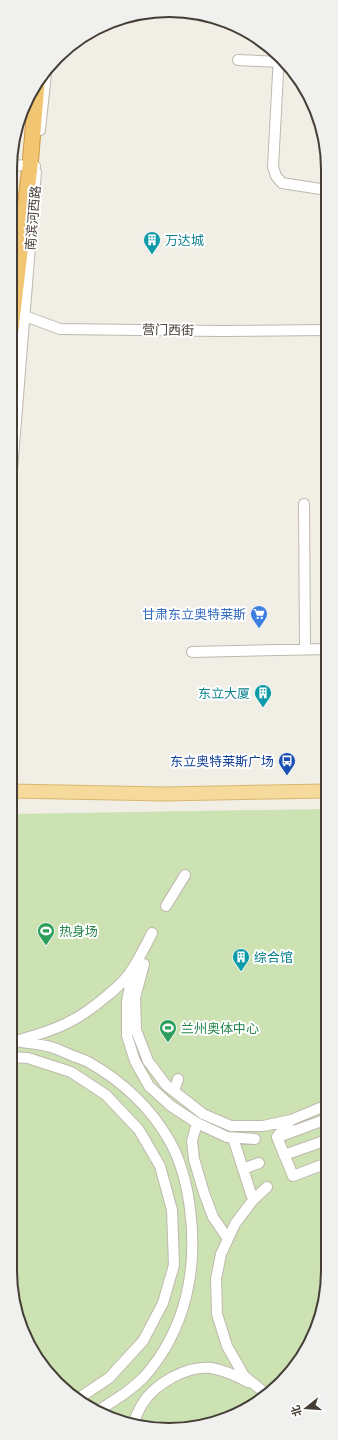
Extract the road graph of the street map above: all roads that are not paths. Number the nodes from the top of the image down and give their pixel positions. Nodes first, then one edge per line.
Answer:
1 (273, 59) edge
2 (238, 60) dead end
3 (279, 65) edge
4 (45, 82) edge
5 (37, 94) edge
6 (17, 165) edge
7 (34, 166) junction
8 (321, 189) edge
9 (17, 303) edge
10 (17, 319) edge
11 (321, 330) edge
12 (304, 504) dead end
13 (305, 649) junction
14 (321, 649) edge
15 (192, 652) dead end
16 (17, 791) edge
17 (321, 791) edge
18 (185, 875) dead end
19 (166, 906) dead end
20 (152, 933) dead end
21 (144, 964) dead end
22 (132, 969) junction
23 (17, 1040) edge
24 (17, 1042) edge
25 (17, 1057) edge
26 (178, 1079) dead end
27 (174, 1091) junction
28 (321, 1108) edge
29 (291, 1120) junction
30 (321, 1121) edge
31 (197, 1123) junction
32 (277, 1137) junction
33 (233, 1138) junction
34 (255, 1139) dead end
35 (321, 1142) edge
36 (284, 1155) junction
37 (259, 1163) dead end
38 (321, 1165) edge
39 (243, 1169) junction
40 (267, 1187) dead end
41 (253, 1200) junction
42 (228, 1239) junction
43 (259, 1388) junction
44 (264, 1390) edge
45 (262, 1392) edge
46 (83, 1396) edge
47 (103, 1408) edge
48 (135, 1419) edge

1 - 2 street
3 - 8 street
4 - 7 street, 南滨河西路
5 - 7 highway, 南滨河西路
6 - 7 street
7 - 9 highway, 南滨河西路
10 - 11 street, 营门西街
12 - 13 street
13 - 14 street
13 - 15 street
16 - 17 main road
18 - 19 street
20 - 22 street
21 - 27 street
22 - 23 street
22 - 31 street
24 - 47 street
25 - 46 street
26 - 27 street
27 - 29 street
28 - 29 street
29 - 32 street
30 - 32 street
31 - 33 street
31 - 42 street
32 - 36 street
33 - 34 street
33 - 39 street
35 - 36 street
36 - 38 street
37 - 39 street
39 - 41 street
40 - 41 street
41 - 42 street
42 - 43 street
43 - 44 street
43 - 45 street
43 - 48 street

